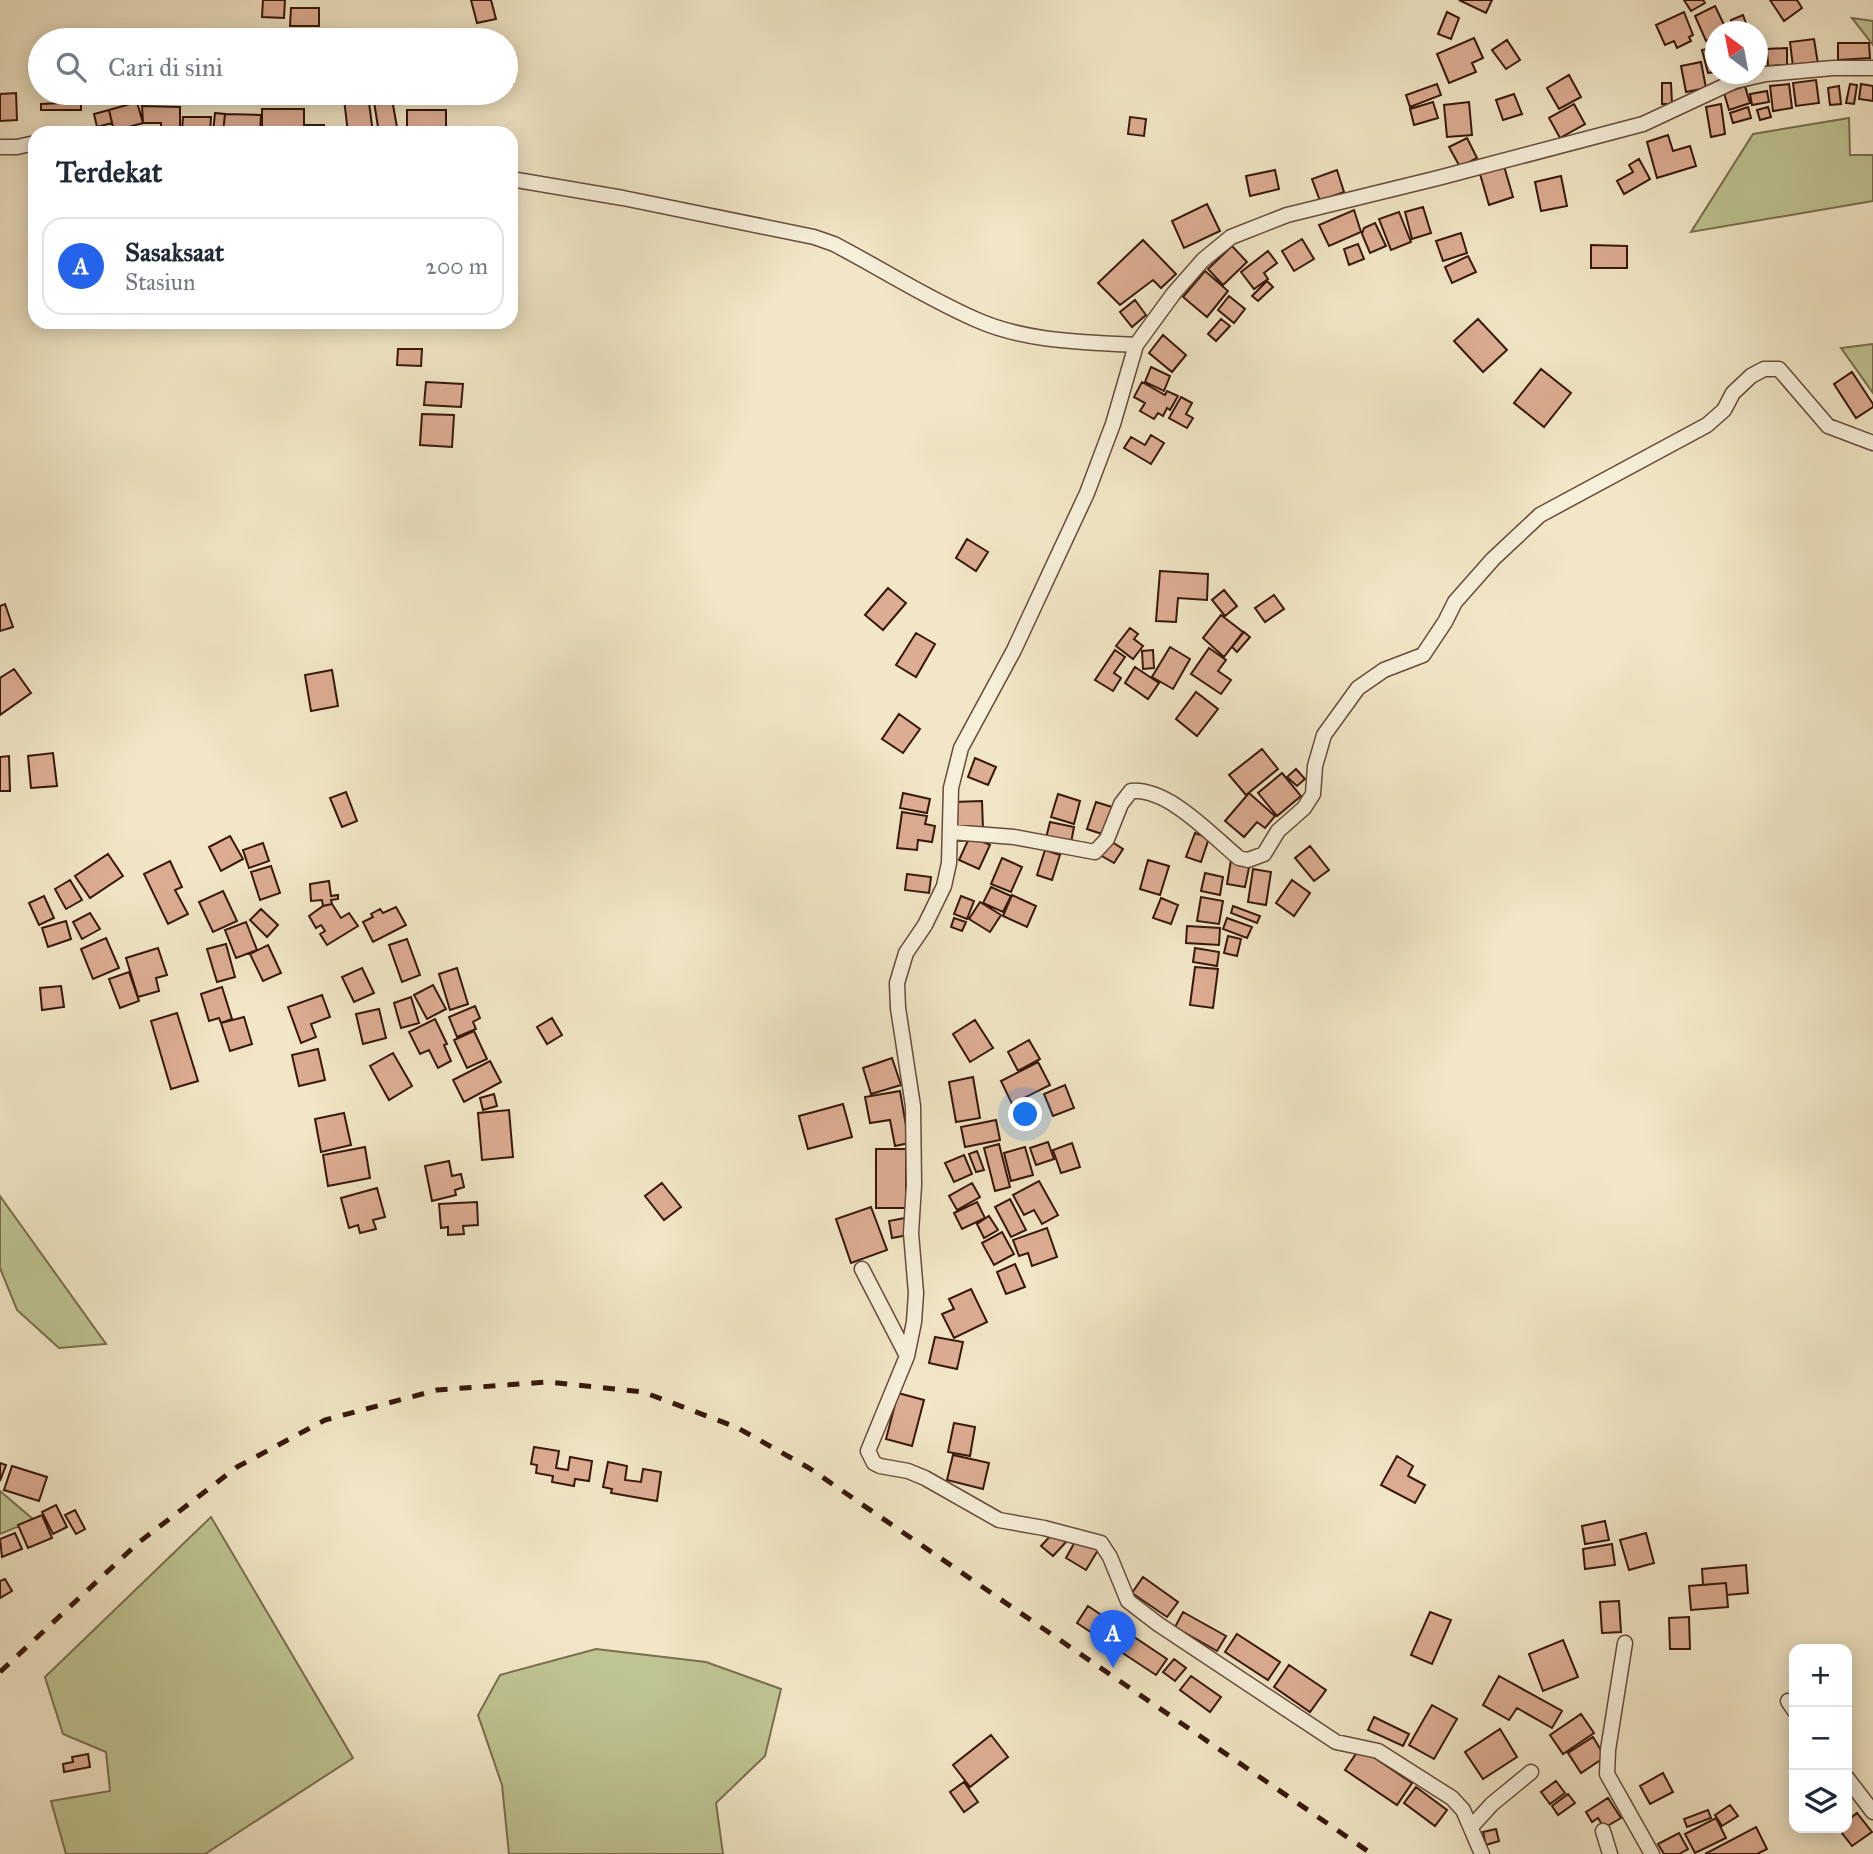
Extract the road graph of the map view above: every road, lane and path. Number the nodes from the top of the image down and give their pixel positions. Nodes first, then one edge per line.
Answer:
1 (1873, 68) edge
2 (28, 145) edge
3 (0, 147) edge
4 (518, 179) edge
5 (1136, 345) junction
6 (1873, 443) edge
7 (951, 832) junction
8 (862, 1269) dead end
9 (907, 1356) junction
10 (1625, 1643) dead end
11 (1531, 1772) dead end
12 (1852, 1785) edge
13 (1873, 1812) edge
14 (1471, 1827) junction
15 (1603, 1831) dead end
16 (1482, 1854) edge
17 (1610, 1854) edge
18 (1652, 1854) edge

1 - 5 street
2 - 3 street
4 - 5 street
5 - 7 street
6 - 7 street
7 - 9 street
8 - 9 street
9 - 14 street
10 - 18 street
11 - 14 street
12 - 13 street
14 - 16 street
15 - 17 street

